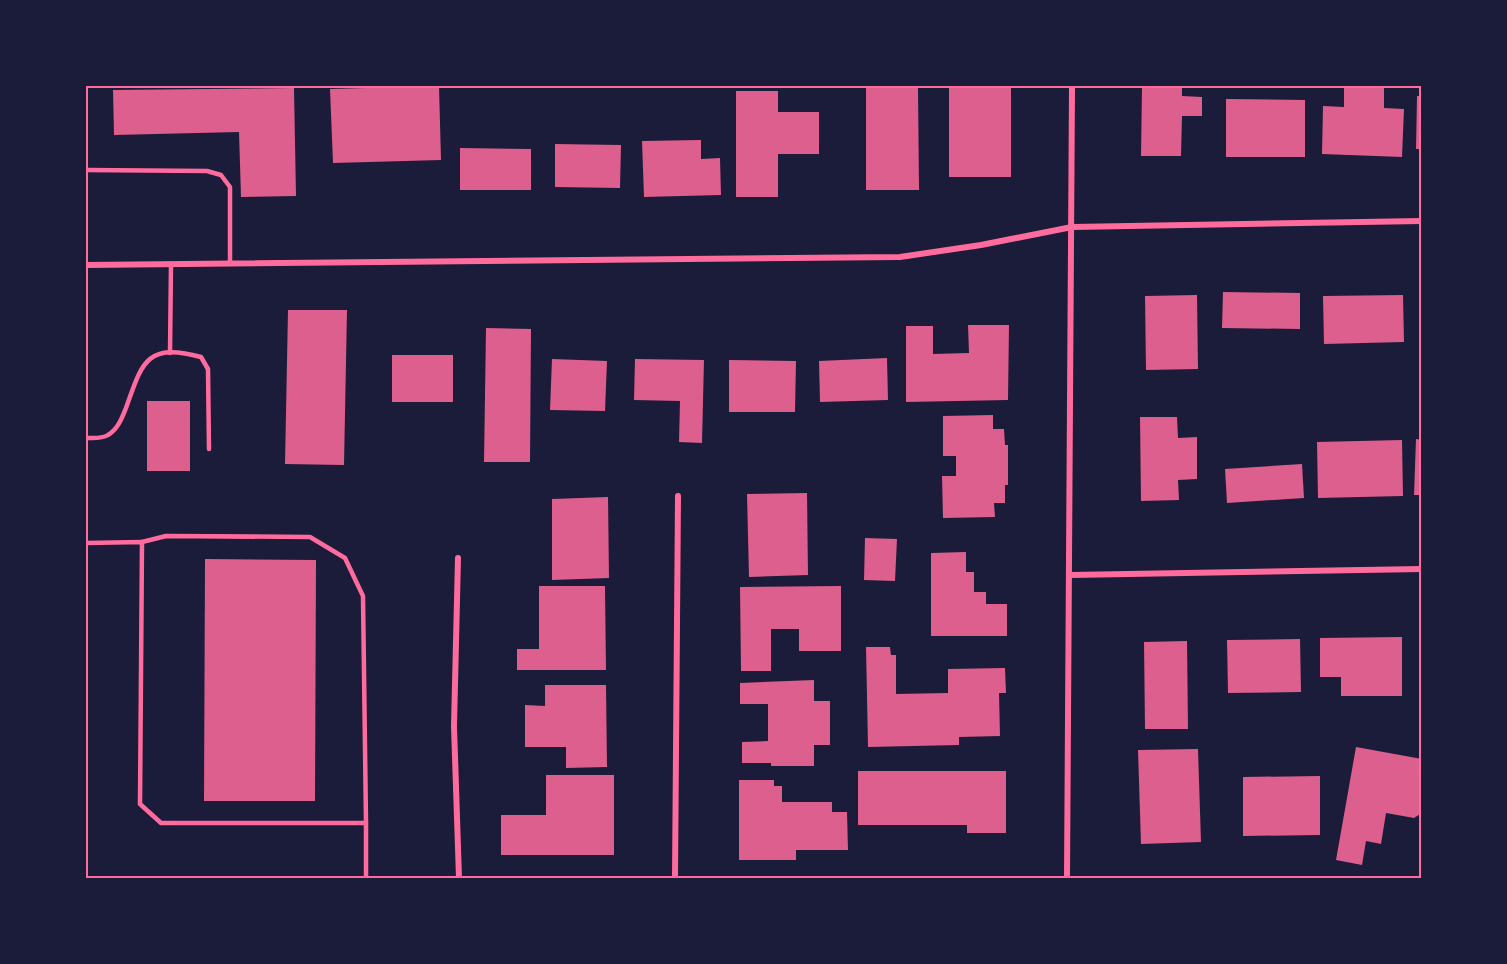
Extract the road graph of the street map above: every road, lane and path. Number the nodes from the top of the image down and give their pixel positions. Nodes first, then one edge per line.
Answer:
1 (1072, 86) edge
2 (86, 170) edge
3 (1422, 221) edge
4 (1072, 227) junction
5 (230, 263) junction
6 (171, 264) junction
7 (86, 265) edge
8 (170, 353) junction
9 (86, 438) edge
10 (209, 449) dead end
11 (678, 496) dead end
12 (142, 542) junction
13 (86, 543) edge
14 (458, 558) dead end
15 (1422, 569) edge
16 (1070, 575) junction
17 (366, 823) junction
18 (366, 879) edge
19 (459, 879) edge
20 (675, 879) edge
21 (1067, 879) edge

1 - 4 street
2 - 5 lane
3 - 4 street
4 - 5 street
4 - 16 street
5 - 6 street
6 - 7 street
6 - 8 lane
8 - 9 lane
8 - 10 lane
11 - 20 street
12 - 13 lane
12 - 17 lane
12 - 17 lane
14 - 19 street
15 - 16 street
16 - 21 street
17 - 18 lane

